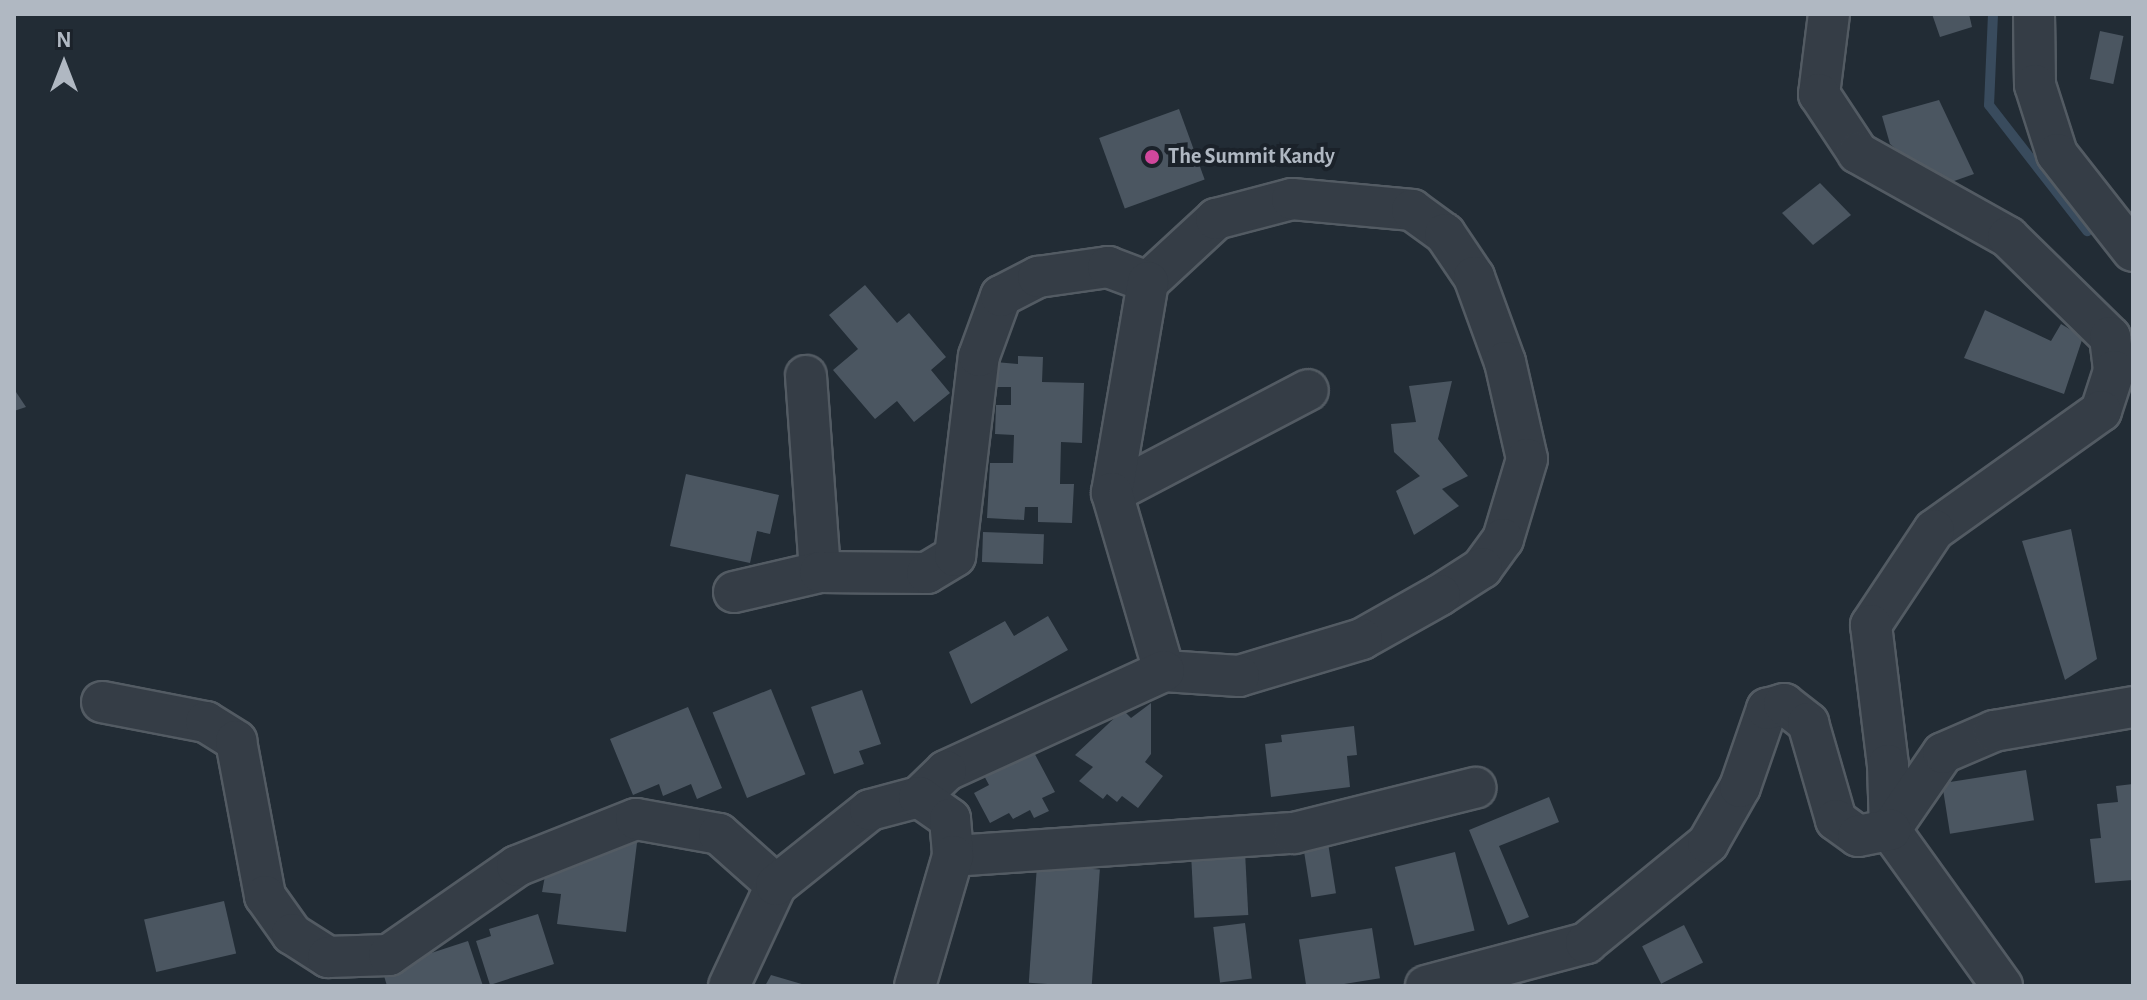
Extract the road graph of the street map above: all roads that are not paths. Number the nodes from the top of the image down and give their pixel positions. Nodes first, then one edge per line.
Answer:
1 (1829, 14) edge
2 (2034, 14) edge
3 (2133, 251) edge
4 (1148, 282) junction
5 (2122, 331) edge
6 (806, 376) dead end
7 (1308, 390) dead end
8 (1112, 493) junction
9 (820, 572) junction
10 (734, 592) dead end
11 (1164, 671) junction
12 (102, 702) dead end
13 (2133, 707) edge
14 (1475, 788) dead end
15 (919, 797) junction
16 (1890, 830) junction
17 (953, 856) junction
18 (776, 885) junction
19 (729, 986) edge
20 (915, 986) edge
21 (1426, 986) edge
22 (2002, 986) edge

1 - 5 street
2 - 3 street
4 - 8 street
4 - 9 street
4 - 11 street
5 - 16 street
6 - 9 street
7 - 8 street
8 - 11 street
9 - 10 street
11 - 15 street
12 - 18 street
13 - 16 street
14 - 17 street
15 - 17 street
15 - 18 street
16 - 21 street
16 - 22 street
17 - 20 street
18 - 19 street

